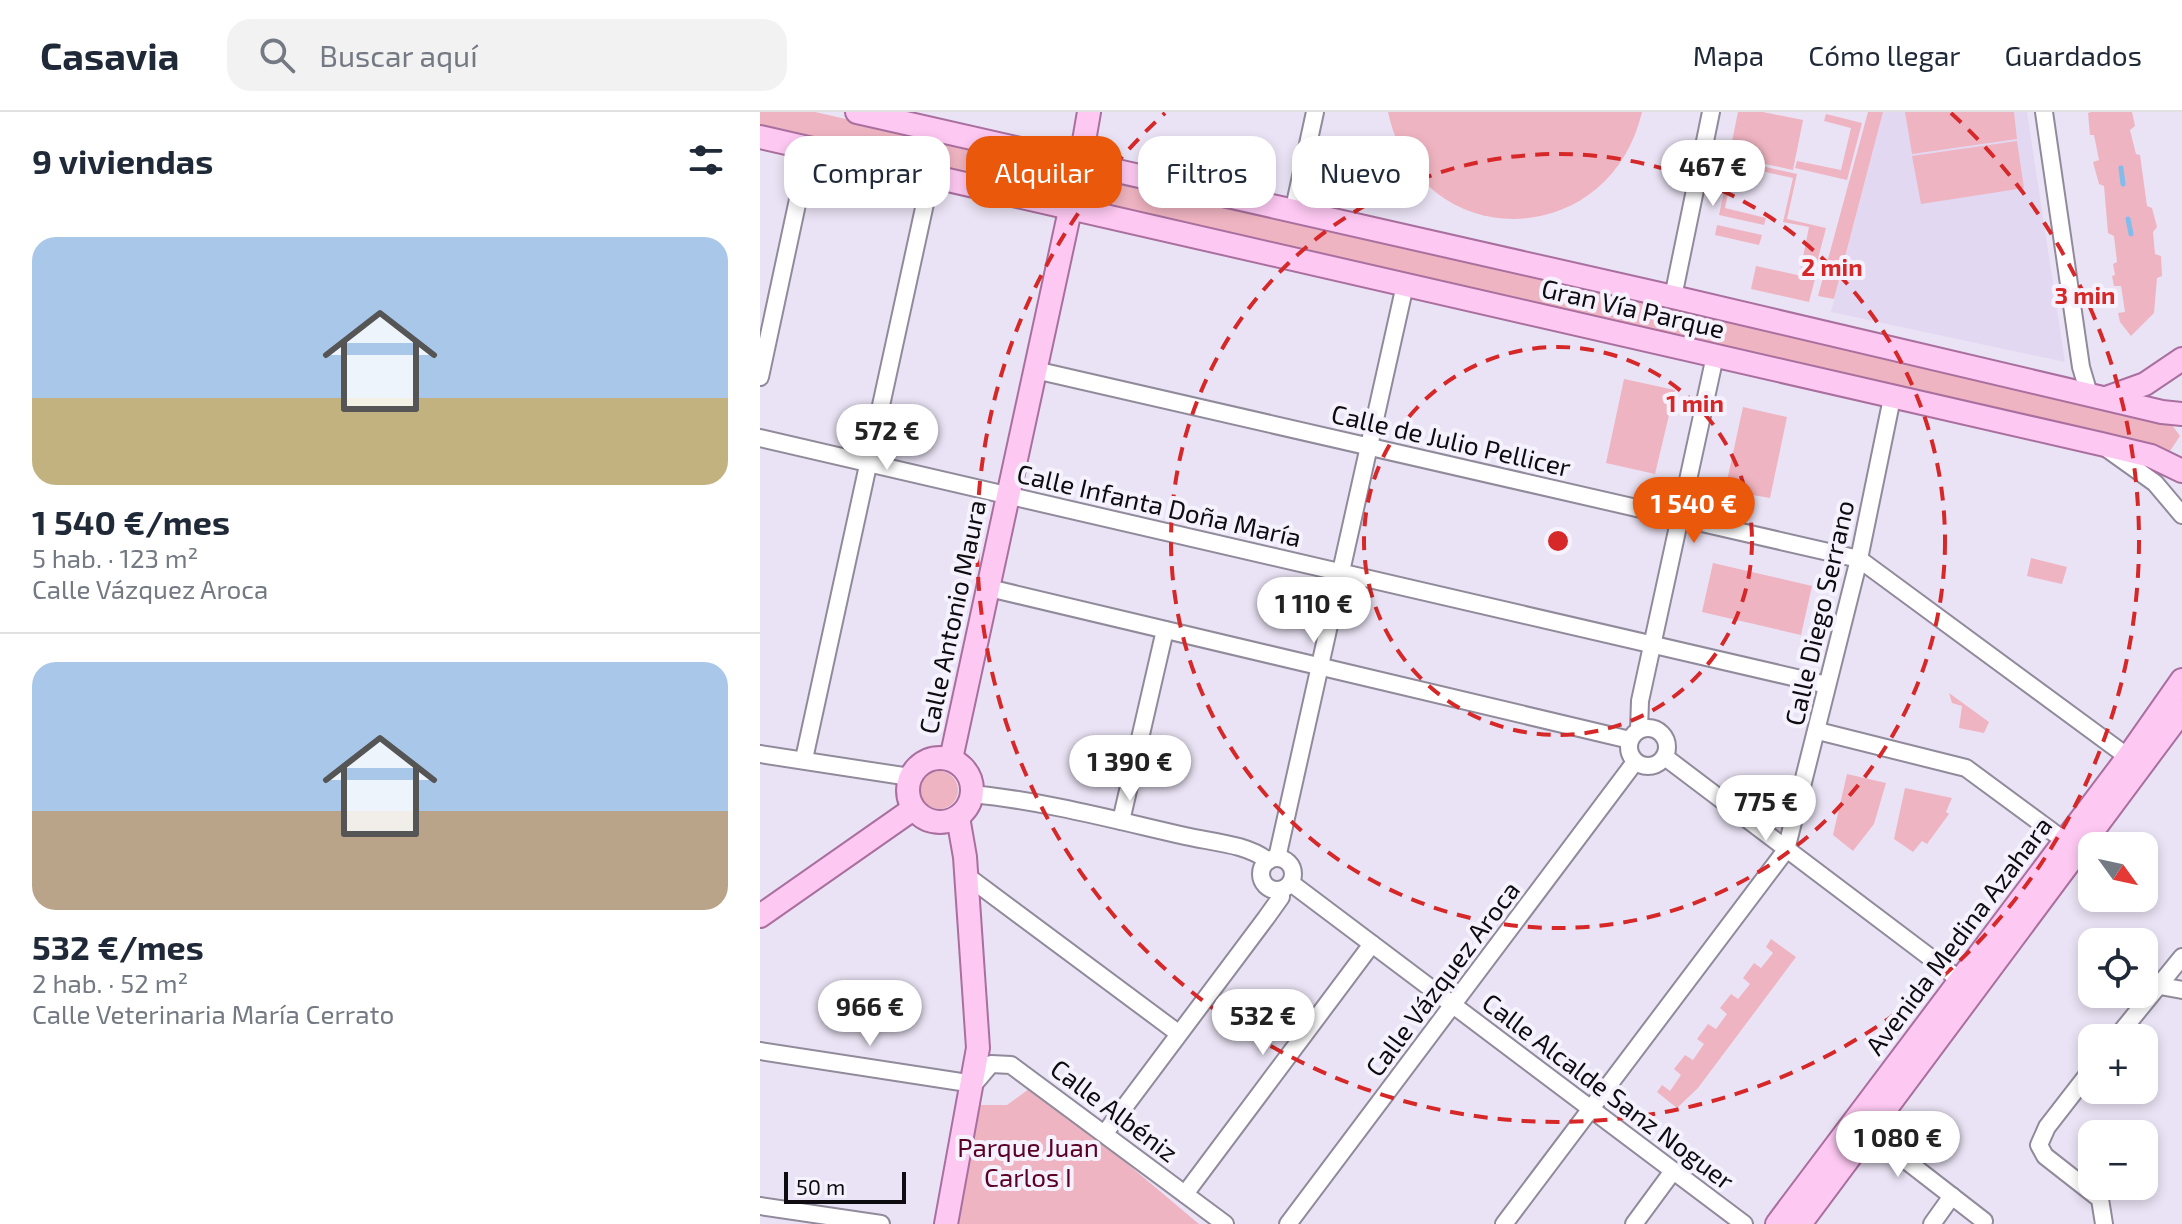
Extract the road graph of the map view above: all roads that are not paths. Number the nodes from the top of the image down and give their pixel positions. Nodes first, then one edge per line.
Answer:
1 (857, 112) edge
2 (1089, 112) edge
3 (1315, 112) edge
4 (1711, 112) edge
5 (2044, 112) edge
6 (1085, 136) edge
7 (760, 137) edge
8 (966, 137) edge
9 (784, 142) edge
10 (1122, 174) edge
11 (796, 208) edge
12 (924, 208) edge
13 (1070, 208) edge
14 (1078, 208) edge
15 (1293, 213) junction
16 (1405, 285) junction
17 (1673, 297) junction
18 (1715, 356) junction
19 (2182, 359) edge
20 (1035, 370) junction
21 (760, 377) edge
22 (2097, 396) junction
23 (1892, 398) junction
24 (2182, 414) edge
25 (760, 438) edge
26 (2101, 444) junction
27 (1370, 447) junction
28 (868, 463) junction
29 (2182, 471) edge
30 (1008, 495) junction
31 (2182, 515) edge
32 (1680, 519) junction
33 (1859, 559) junction
34 (1342, 573) junction
35 (989, 588) junction
36 (1165, 630) junction
37 (1652, 645) junction
38 (1320, 666) junction
39 (2182, 680) edge
40 (1827, 685) junction
41 (2182, 711) edge
42 (1818, 731) junction
43 (1634, 735) junction
44 (760, 754) edge
45 (1665, 757) junction
46 (2128, 757) junction
47 (804, 759) junction
48 (951, 759) junction
49 (1635, 762) junction
50 (910, 777) junction
51 (972, 794) junction
52 (913, 809) junction
53 (958, 817) junction
54 (1121, 821) junction
55 (2065, 841) junction
56 (1786, 850) junction
57 (1272, 859) junction
58 (967, 876) junction
59 (1286, 887) junction
60 (760, 916) edge
61 (1372, 944) junction
62 (2182, 957) edge
63 (1960, 980) junction
64 (2160, 986) junction
65 (2182, 990) edge
66 (1453, 1006) junction
67 (2128, 1024) edge
68 (1178, 1033) junction
69 (760, 1051) edge
70 (974, 1084) junction
71 (2078, 1087) edge
72 (1592, 1110) junction
73 (1868, 1131) junction
74 (1105, 1133) junction
75 (1673, 1171) junction
76 (1185, 1194) junction
77 (1952, 1196) junction
78 (1795, 1201) junction
79 (760, 1206) edge
80 (1984, 1221) dead end
81 (881, 1224) edge
82 (946, 1224) edge
83 (1225, 1224) edge
84 (1288, 1224) edge
85 (1504, 1224) edge
86 (1634, 1224) edge
87 (1744, 1224) edge
88 (1777, 1224) edge
89 (1799, 1224) edge
90 (1932, 1224) edge
91 (2104, 1224) edge

1 - 8 main road, Gran Vía Parque
2 - 6 main road
3 - 15 street
4 - 17 street
5 - 22 street
7 - 9 main road, Gran Vía Parque
10 - 15 main road, Gran Vía Parque
11 - 21 street
12 - 28 street
13 - 20 main road, Calle Antonio Maura
14 - 16 main road, Gran Vía Parque
15 - 17 main road, Gran Vía Parque
16 - 18 main road, Gran Vía Parque
16 - 27 street
17 - 22 main road, Gran Vía Parque
18 - 23 main road, Gran Vía Parque
18 - 32 street
19 - 22 main road
20 - 27 street, Calle de Julio Pellicer
20 - 30 main road, Calle Antonio Maura
22 - 24 main road, Gran Vía Parque
23 - 26 main road, Gran Vía Parque
23 - 33 street, Calle Diego Serrano
25 - 28 street, Calle Infanta Doña María
26 - 29 main road, Gran Vía Parque
26 - 31 street
27 - 32 street, Calle de Julio Pellicer
27 - 34 street
28 - 30 street, Calle Infanta Doña María
28 - 47 street
30 - 34 street, Calle Infanta Doña María
30 - 35 main road, Calle Antonio Maura
32 - 33 street, Calle de Julio Pellicer
32 - 37 street
33 - 40 street, Calle Diego Serrano
33 - 46 street, Calle de Julio Pellicer
34 - 37 street, Calle Infanta Doña María
34 - 38 street
35 - 36 street
35 - 48 main road, Calle Antonio Maura
36 - 38 street
36 - 54 street
37 - 40 street, Calle Infanta Doña María
37 - 43 street
38 - 43 street
38 - 57 street
39 - 46 main road, Avenida Medina Azahara
40 - 42 street, Calle Diego Serrano
41 - 73 main road, Avenida Medina Azahara
42 - 55 street
42 - 56 street, Calle Diego Serrano
43 - 45 street
43 - 49 street
44 - 47 street
45 - 49 street
45 - 56 street
46 - 55 main road, Avenida Medina Azahara
47 - 50 street
48 - 50 main road
48 - 51 main road
49 - 66 street, Calle Vázquez Aroca
50 - 52 main road
51 - 53 main road
51 - 54 street
52 - 53 main road
52 - 60 main road
53 - 58 main road
54 - 57 street
55 - 63 main road, Avenida Medina Azahara
56 - 63 street
56 - 72 street, Calle Diego Serrano
57 - 59 street
57 - 59 street
58 - 68 street
58 - 70 main road
59 - 61 street, Calle Alcalde Sanz Noguer
59 - 68 street
61 - 66 street, Calle Alcalde Sanz Noguer
61 - 76 street
62 - 64 street
63 - 78 main road, Avenida Medina Azahara
64 - 65 street
64 - 67 street
66 - 72 street, Calle Alcalde Sanz Noguer
66 - 84 street, Calle Vázquez Aroca
68 - 74 street
69 - 70 street
70 - 74 street, Calle Albéniz
70 - 82 main road
71 - 91 street
72 - 75 street, Calle Alcalde Sanz Noguer
72 - 85 street, Calle Diego Serrano
73 - 77 street
73 - 89 main road, Avenida Medina Azahara
74 - 76 street, Calle Albéniz
75 - 86 street
75 - 87 street, Calle Alcalde Sanz Noguer
76 - 83 street, Calle Albéniz
77 - 80 street
77 - 90 street
78 - 88 main road, Avenida Medina Azahara
78 - 89 street
79 - 81 street

